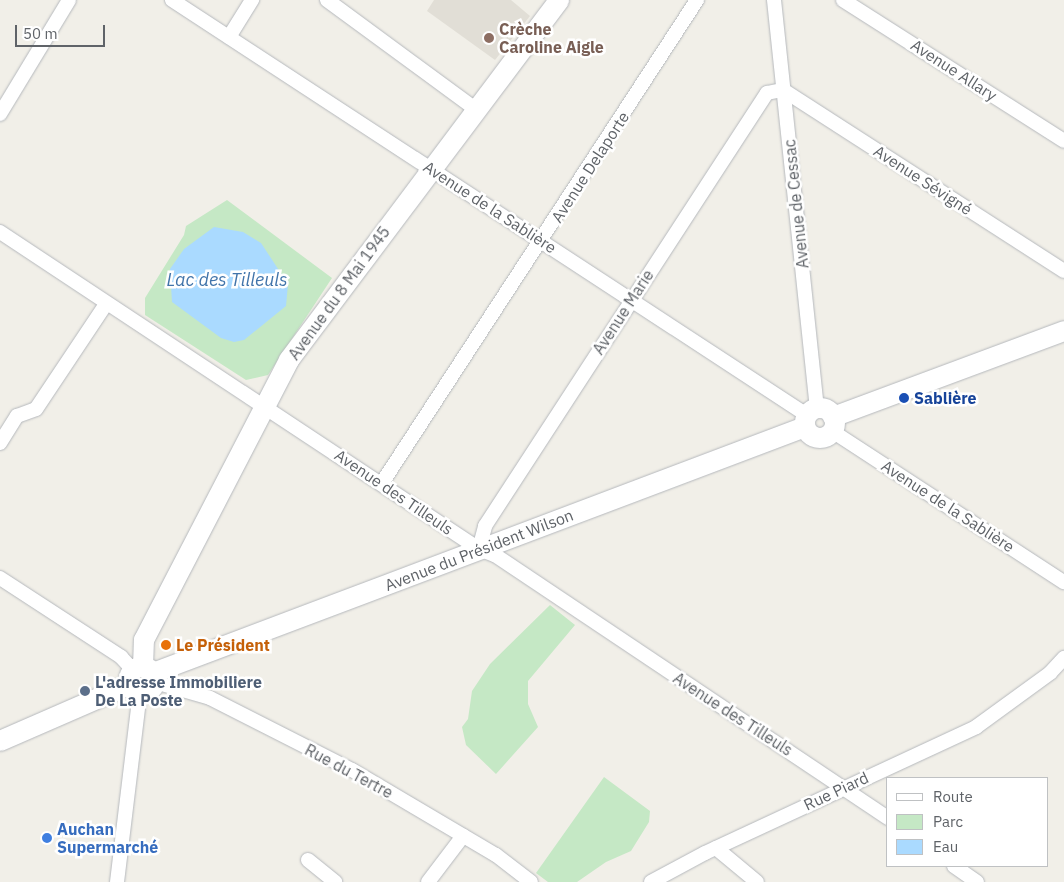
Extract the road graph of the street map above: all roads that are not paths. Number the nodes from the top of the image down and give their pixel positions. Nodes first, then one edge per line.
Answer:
1 (69, 0) edge
2 (172, 0) edge
3 (252, 0) edge
4 (327, 0) edge
5 (560, 0) edge
6 (698, 0) edge
7 (774, 0) edge
8 (843, 0) edge
9 (229, 37) junction
10 (782, 90) junction
11 (477, 110) junction
12 (0, 114) edge
13 (1064, 140) edge
14 (432, 169) junction
15 (0, 232) edge
16 (542, 240) junction
17 (1064, 270) edge
18 (631, 298) junction
19 (106, 304) junction
20 (1064, 331) edge
21 (265, 406) junction
22 (819, 420) junction
23 (0, 443) edge
24 (382, 483) junction
25 (479, 549) junction
26 (0, 578) edge
27 (1064, 582) edge
28 (1064, 658) edge
29 (142, 678) junction
30 (0, 741) edge
31 (844, 787) junction
32 (886, 817) edge
33 (463, 836) junction
34 (716, 848) junction
35 (308, 860) dead end
36 (955, 867) edge
37 (117, 882) edge
38 (335, 882) edge
39 (428, 882) edge
40 (531, 882) edge
41 (651, 882) edge
42 (757, 882) edge
43 (977, 882) edge

1 - 12 street
2 - 9 street, Avenue de la Sablière
3 - 9 street
4 - 11 street
5 - 11 street, Avenue du 8 Mai 1945
6 - 16 street, Avenue Delaporte
7 - 10 street, Avenue de Cessac
8 - 13 street, Avenue Allary
9 - 14 street, Avenue de la Sablière
10 - 17 street, Avenue Sévigné
10 - 18 street, Avenue Marie
10 - 22 street, Avenue de Cessac
11 - 14 street, Avenue du 8 Mai 1945
14 - 16 street, Avenue de la Sablière
14 - 21 street, Avenue du 8 Mai 1945
15 - 19 street, Avenue des Tilleuls
16 - 18 street, Avenue de la Sablière
16 - 24 street, Avenue Delaporte
18 - 22 street, Avenue de la Sablière
18 - 25 street, Avenue Marie
19 - 21 street, Avenue des Tilleuls
19 - 23 street
20 - 22 street, Avenue du Président Wilson
21 - 24 street, Avenue des Tilleuls
21 - 29 street, Avenue du 8 Mai 1945
22 - 25 street, Avenue du Président Wilson
22 - 27 street, Avenue de la Sablière
24 - 25 street, Avenue des Tilleuls
25 - 29 street, Avenue du Président Wilson
25 - 31 street, Avenue des Tilleuls
26 - 29 street
28 - 31 street, Rue Piard
29 - 30 street, Avenue du Président Wilson
29 - 33 street, Rue du Tertre
29 - 37 street
31 - 32 street, Avenue des Tilleuls
31 - 34 street, Rue Piard
33 - 39 street
33 - 40 street, Rue du Tertre
34 - 41 street, Rue Piard
34 - 42 street
35 - 38 street
36 - 43 street

